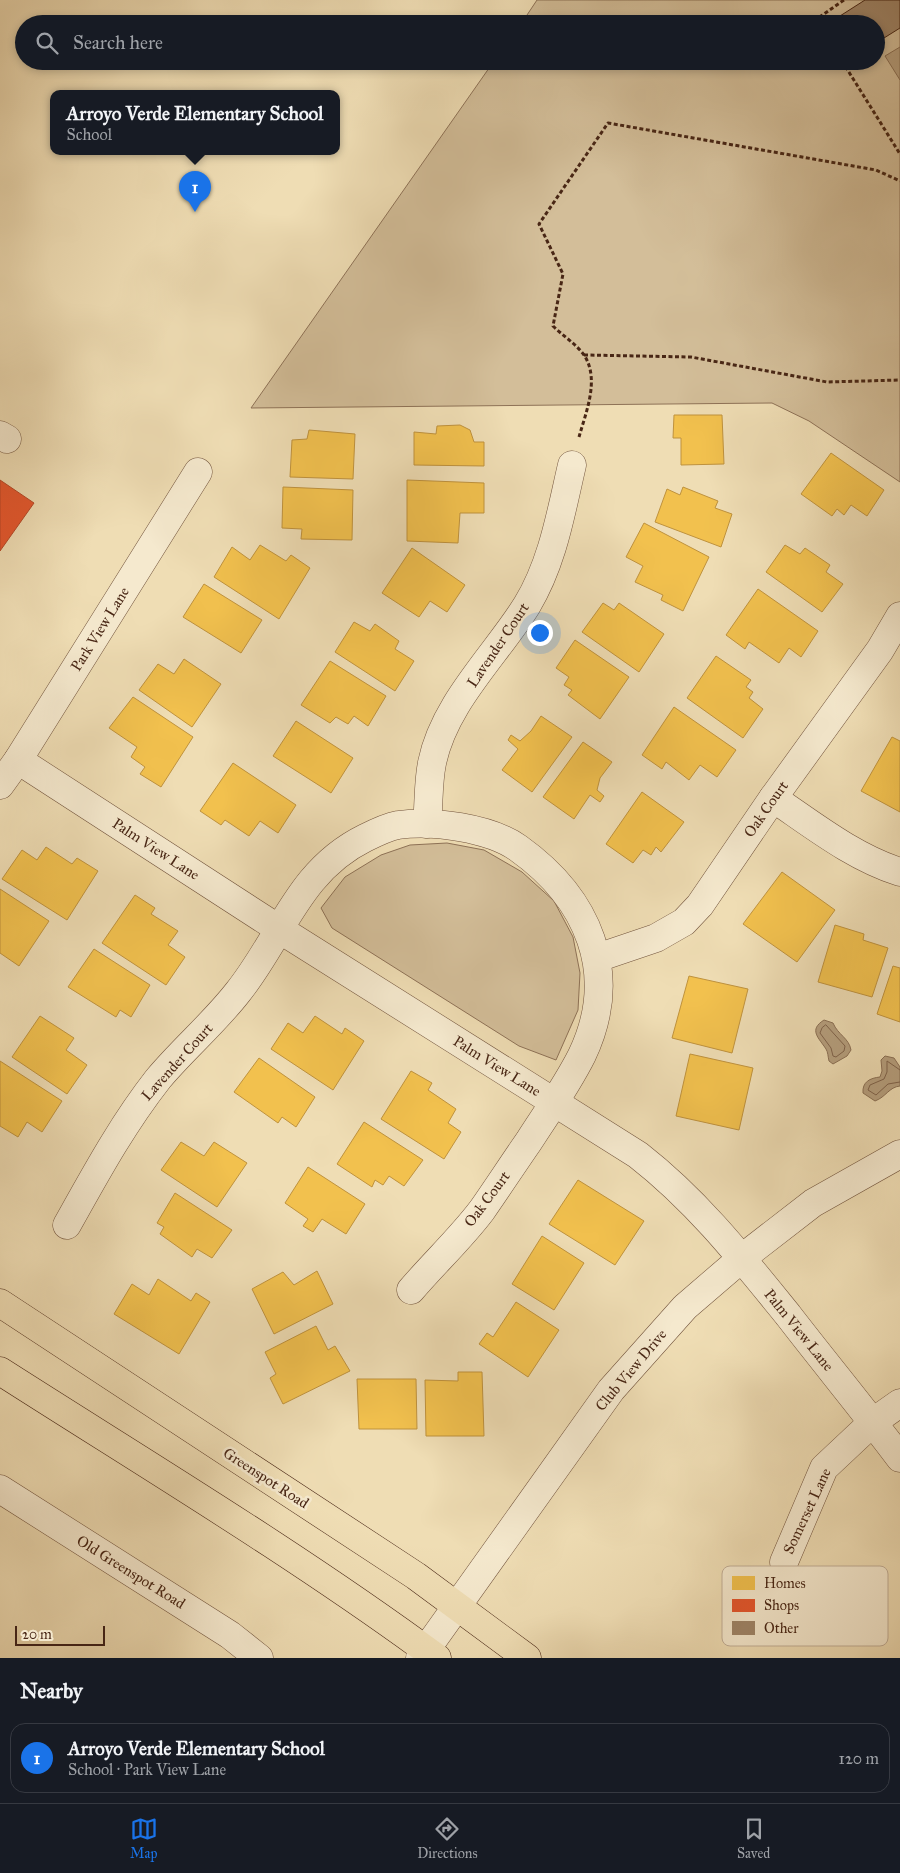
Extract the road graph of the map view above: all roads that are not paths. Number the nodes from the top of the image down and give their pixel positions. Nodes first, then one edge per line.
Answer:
1 (572, 464) road end
2 (198, 472) dead end
3 (900, 616) edge
4 (18, 760) junction
5 (0, 785) edge
6 (773, 798) junction
7 (428, 824) junction
8 (900, 872) edge
9 (279, 929) junction
10 (597, 958) junction
11 (555, 1103) junction
12 (900, 1154) edge
13 (67, 1225) dead end
14 (742, 1258) junction
15 (411, 1290) dead end
16 (0, 1303) edge
17 (0, 1371) edge
18 (900, 1403) edge
19 (873, 1422) junction
20 (900, 1458) edge
21 (0, 1489) edge
22 (784, 1562) dead end
23 (456, 1604) junction
24 (427, 1655) edge
25 (259, 1658) edge
26 (527, 1658) edge

1 - 7 street, Lavender Court
2 - 4 street, Park View Lane
3 - 6 street, Oak Court
4 - 5 street, Park View Lane
4 - 9 street, Palm View Lane
6 - 8 street
6 - 10 street, Oak Court
7 - 9 street, Lavender Court
7 - 10 street, Oak Court
9 - 11 street, Palm View Lane
9 - 13 street, Lavender Court
10 - 11 street, Oak Court
11 - 14 street, Palm View Lane
11 - 15 street, Oak Court
12 - 14 street, Club View Drive
14 - 19 street, Palm View Lane
14 - 23 street, Club View Drive
16 - 23 main road, Greenspot Road
17 - 24 main road
18 - 19 street, Somerset Lane
19 - 20 street, Palm View Lane
19 - 22 street, Somerset Lane
21 - 25 street, Old Greenspot Road
23 - 24 street, Club View Drive
23 - 26 main road, Greenspot Road

